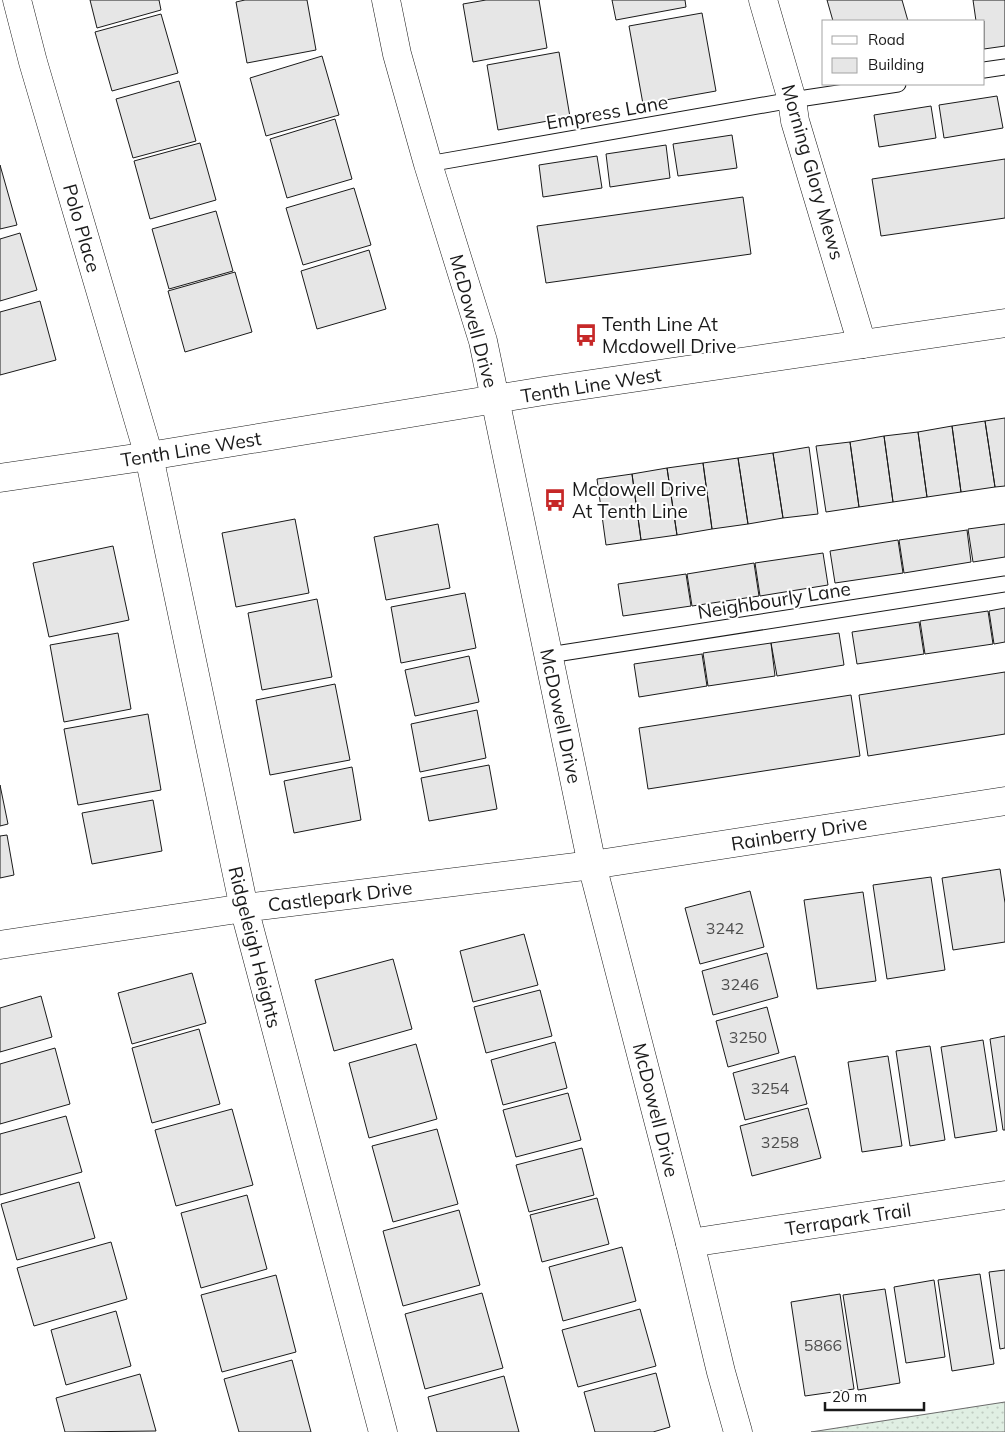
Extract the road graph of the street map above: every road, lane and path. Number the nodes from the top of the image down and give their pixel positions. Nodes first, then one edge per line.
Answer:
1 (17, 0) edge
2 (386, 0) edge
3 (763, 0) edge
4 (1005, 67) edge
5 (985, 70) edge
6 (891, 85) edge
7 (792, 100) junction
8 (428, 164) junction
9 (1005, 323) edge
10 (862, 344) junction
11 (495, 400) junction
12 (150, 456) junction
13 (0, 478) edge
14 (1005, 584) edge
15 (549, 655) junction
16 (1005, 801) edge
17 (592, 865) junction
18 (244, 908) junction
19 (0, 945) edge
20 (1005, 1195) edge
21 (690, 1243) junction
22 (383, 1432) edge
23 (738, 1432) edge

1 - 12 street, Polo Place
2 - 8 street, McDowell Drive
3 - 7 street, Morning Glory Mews
4 - 5 lane
6 - 7 lane, Empress Lane
7 - 8 lane, Empress Lane
7 - 10 street, Morning Glory Mews
8 - 11 street, McDowell Drive
9 - 10 street, Tenth Line West
10 - 11 street, Tenth Line West
11 - 12 street, Tenth Line West
11 - 15 street, McDowell Drive
12 - 13 street, Tenth Line West
12 - 18 street, Ridgeleigh Heights
14 - 15 lane, Neighbourly Lane
15 - 17 street, McDowell Drive
16 - 17 street, Rainberry Drive
17 - 18 street, Castlepark Drive
17 - 21 street, McDowell Drive
18 - 19 street, Castlepark Drive
18 - 22 street, Ridgeleigh Heights
20 - 21 street, Terrapark Trail
21 - 23 street, McDowell Drive

